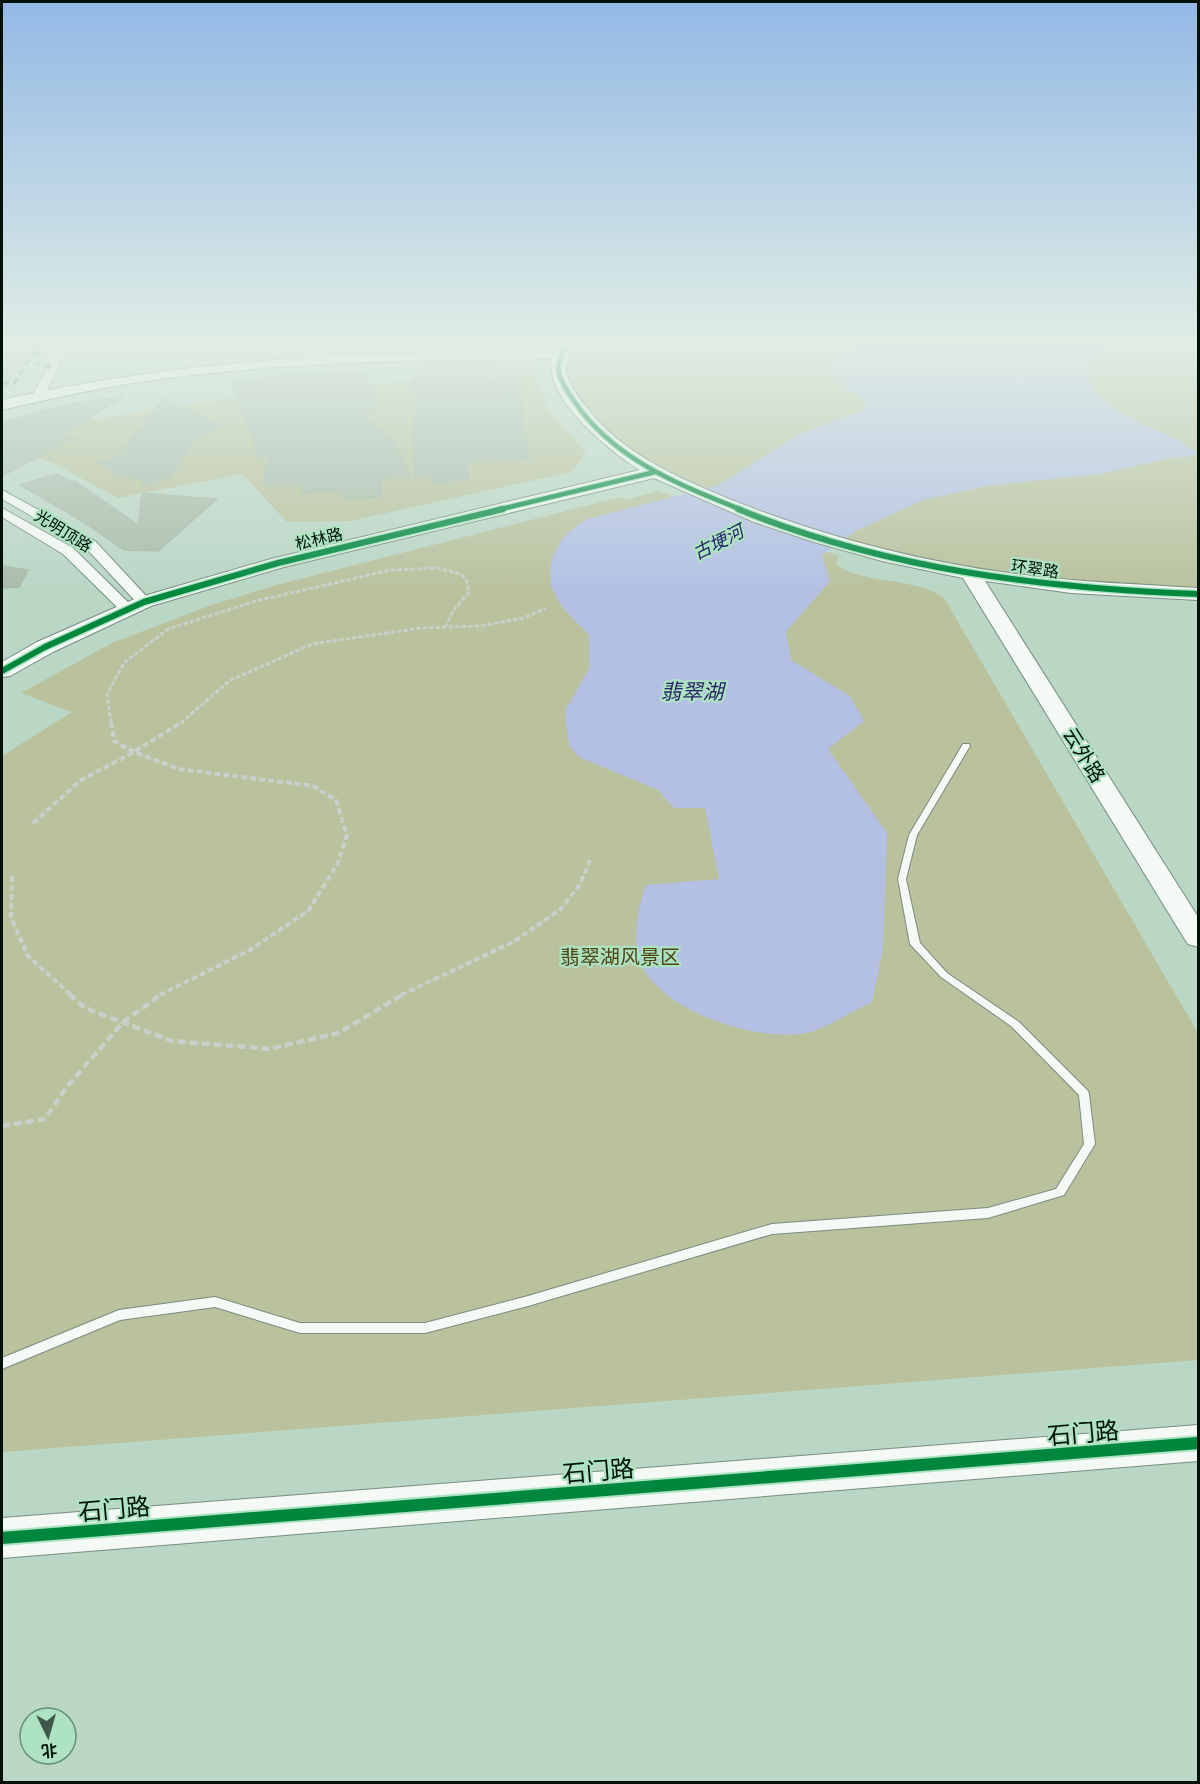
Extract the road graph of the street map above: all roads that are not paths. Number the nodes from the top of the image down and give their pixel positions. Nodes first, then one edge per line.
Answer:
1 (592, 426) edge
2 (648, 468) junction
3 (2, 494) edge
4 (2, 512) edge
5 (970, 573) junction
6 (1198, 594) edge
7 (129, 600) junction
8 (2, 653) edge
9 (2, 671) edge
10 (966, 746) dead end
11 (1198, 938) edge
12 (2, 1364) edge
13 (1198, 1443) edge
14 (2, 1538) edge

1 - 2 street
2 - 5 street, 环翠路
2 - 7 street, 松林路
3 - 7 street, 光明顶路
4 - 7 street, 光明顶路
5 - 6 street, 环翠路
5 - 11 street, 云外路
7 - 8 street, 松林路
7 - 9 street, 松林路
10 - 12 lane
13 - 14 street, 石门路

